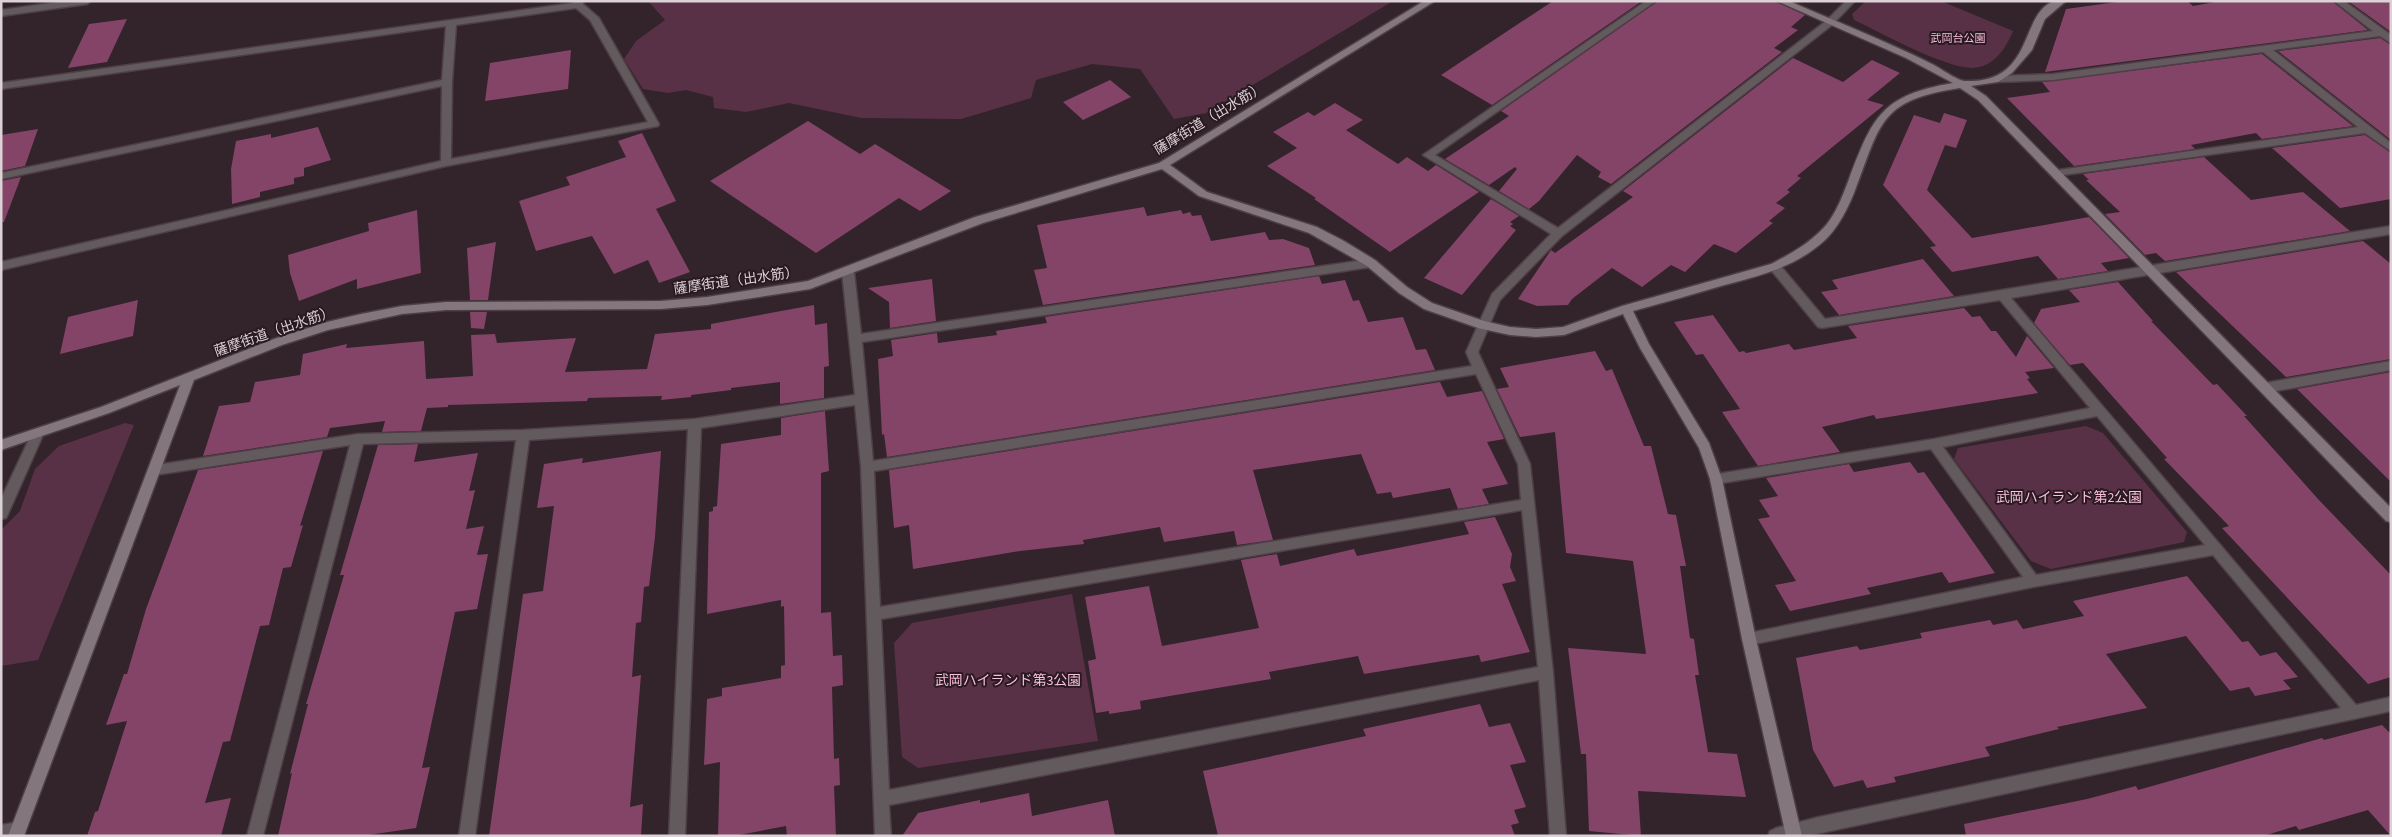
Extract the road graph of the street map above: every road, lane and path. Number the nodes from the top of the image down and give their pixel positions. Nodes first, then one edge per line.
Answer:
1 (87, 1) edge
2 (1430, 1) edge
3 (1652, 1) edge
4 (1780, 1) edge
5 (1851, 1) edge
6 (2062, 1) edge
7 (2338, 1) edge
8 (578, 3) edge
9 (1, 13) edge
10 (1829, 23) junction
11 (451, 24) junction
12 (2381, 33) junction
13 (2391, 40) edge
14 (2268, 50) junction
15 (1998, 79) junction
16 (447, 82) junction
17 (1963, 85) junction
18 (1, 86) edge
19 (2368, 129) junction
20 (2391, 148) edge
21 (446, 163) junction
22 (1163, 165) junction
23 (2056, 173) junction
24 (1, 176) edge
25 (2391, 230) edge
26 (1558, 233) junction
27 (1371, 263) junction
28 (1, 266) edge
29 (1775, 267) junction
30 (2148, 269) junction
31 (848, 272) junction
32 (2003, 296) junction
33 (1626, 309) junction
34 (1482, 325) junction
35 (856, 340) junction
36 (2391, 365) edge
37 (1479, 369) junction
38 (188, 378) junction
39 (2265, 388) junction
40 (862, 399) junction
41 (2099, 411) junction
42 (695, 424) junction
43 (37, 435) junction
44 (523, 435) junction
45 (358, 439) junction
46 (1934, 444) junction
47 (1, 445) edge
48 (866, 467) junction
49 (155, 470) junction
50 (1716, 479) junction
51 (1528, 504) junction
52 (1, 514) edge
53 (2391, 517) edge
54 (2215, 549) junction
55 (2033, 581) junction
56 (872, 614) junction
57 (1749, 639) junction
58 (1546, 672) junction
59 (2391, 704) edge
60 (2354, 713) junction
61 (881, 799) junction
62 (1, 833) edge
63 (17, 833) edge
64 (1794, 833) edge
65 (255, 836) edge
66 (467, 836) edge
67 (677, 836) edge
68 (883, 836) edge
69 (1558, 836) edge
70 (1776, 836) edge

1 - 9 street
2 - 22 street, 薩摩街道（出水筋）
3 - 26 street
4 - 10 street
5 - 10 street
6 - 15 street
7 - 12 street
8 - 11 street
8 - 21 street
10 - 17 street
10 - 26 street
11 - 16 street
11 - 18 street
12 - 13 street
12 - 14 street
14 - 15 street
14 - 19 street
15 - 17 street
16 - 21 street
16 - 24 street
17 - 23 street
17 - 29 street
19 - 20 street
19 - 23 street
21 - 28 street
22 - 27 street
22 - 31 street, 薩摩街道（出水筋）
23 - 30 street
25 - 30 street
26 - 34 street
27 - 34 street
27 - 35 street
29 - 32 street
29 - 33 street
30 - 32 street
30 - 39 street
31 - 35 street
31 - 38 street, 薩摩街道（出水筋）
32 - 41 street
33 - 34 street
33 - 50 street
34 - 37 street
35 - 40 street
36 - 39 street
37 - 48 street
37 - 51 street
38 - 43 street, 薩摩街道（出水筋）
38 - 49 street
39 - 53 street
40 - 42 street
40 - 48 street
41 - 46 street
41 - 54 street
42 - 44 street
42 - 67 street
43 - 47 street, 薩摩街道（出水筋）
43 - 52 street
44 - 45 street
44 - 66 street
45 - 49 street
45 - 65 street
46 - 50 street
46 - 55 street
48 - 56 street
49 - 63 street
50 - 57 street
51 - 56 street
51 - 58 street
54 - 55 street
54 - 60 street
55 - 57 street
56 - 61 street
57 - 64 street
58 - 61 street
58 - 69 street
59 - 60 street
60 - 64 street
61 - 68 street
62 - 63 street
64 - 70 street

